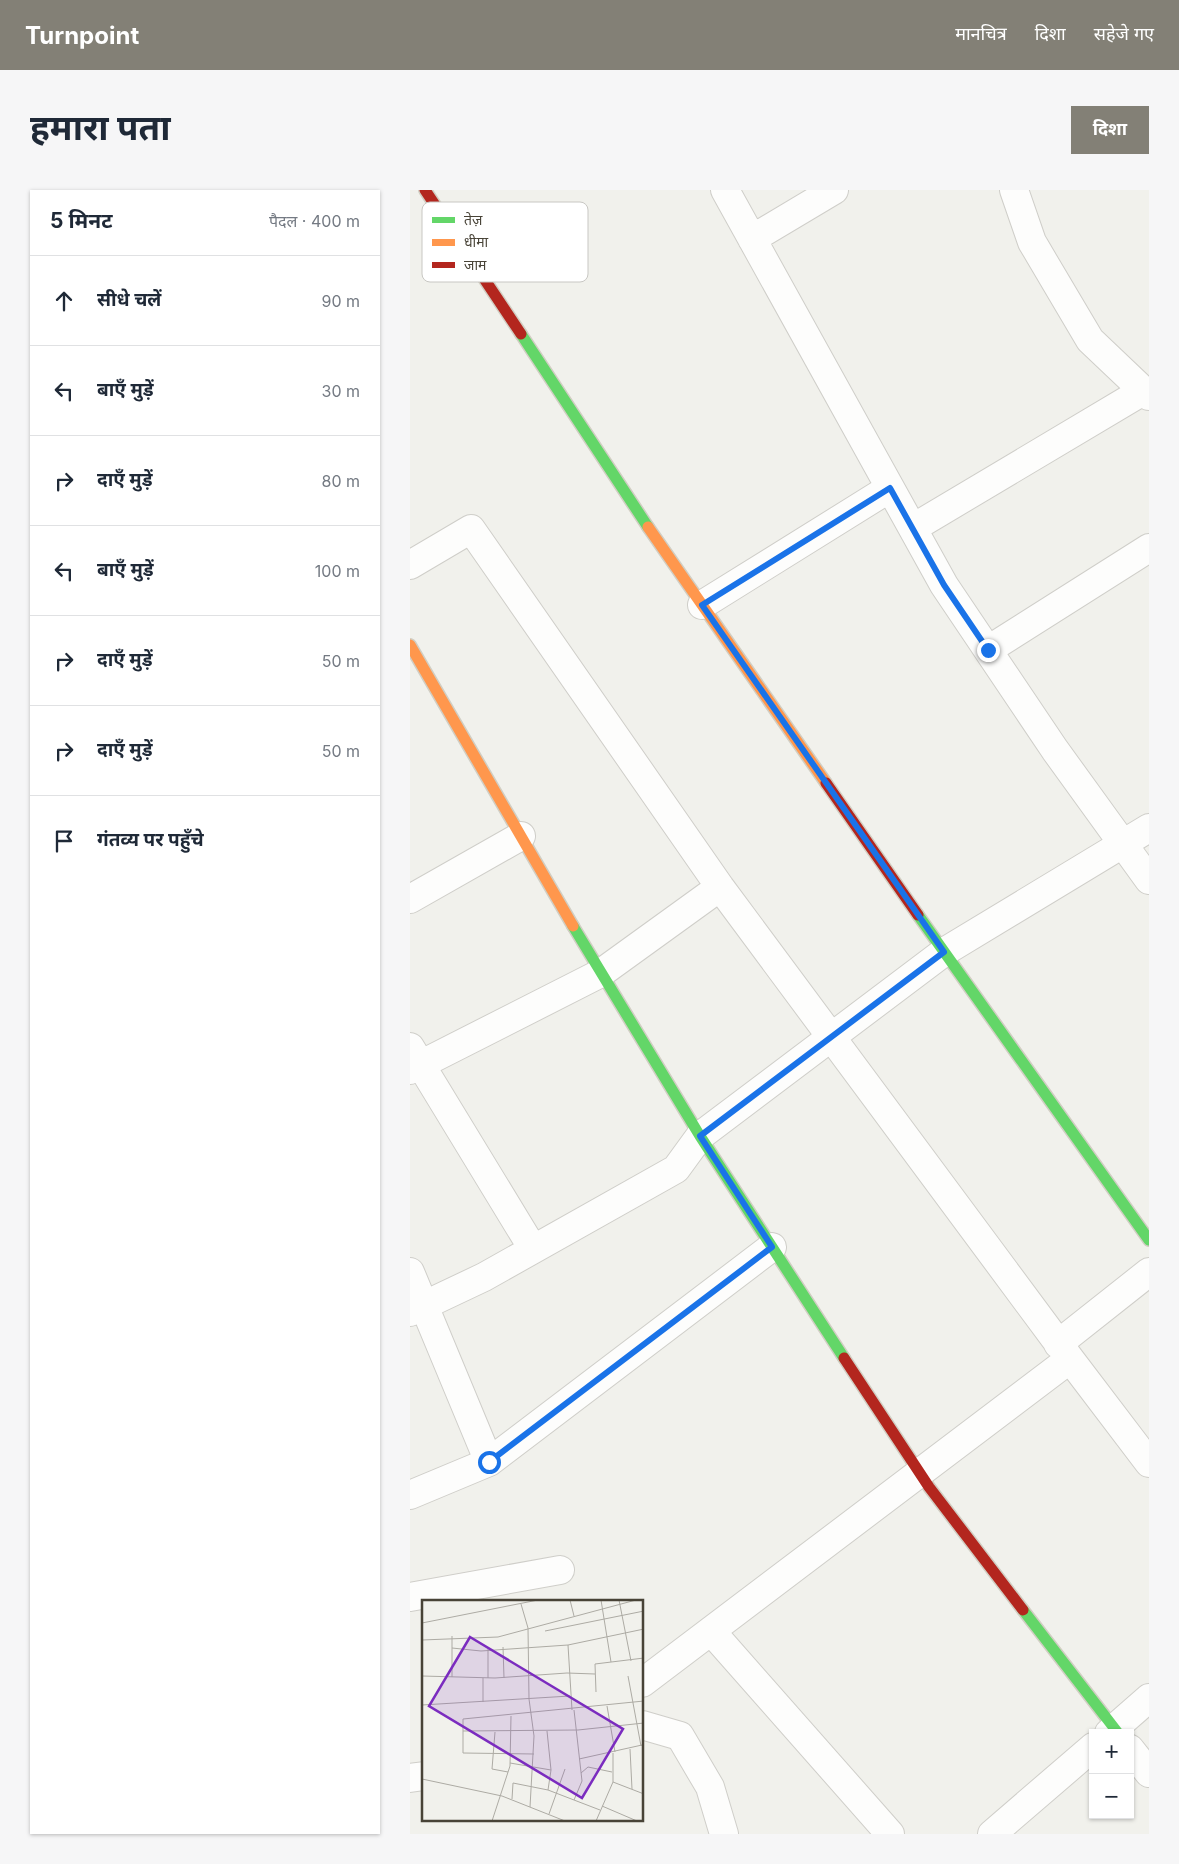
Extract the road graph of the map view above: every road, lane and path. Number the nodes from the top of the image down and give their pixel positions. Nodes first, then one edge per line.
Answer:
1 (425, 190) edge
2 (725, 190) edge
3 (834, 190) edge
4 (1014, 190) edge
5 (433, 202) edge
6 (752, 239) junction
7 (486, 282) edge
8 (1146, 394) edge
9 (890, 488) junction
10 (913, 528) junction
11 (1149, 548) edge
12 (410, 565) edge
13 (702, 605) junction
14 (410, 645) edge
15 (988, 650) junction
16 (1149, 828) edge
17 (521, 836) junction
18 (1123, 844) junction
19 (1149, 880) edge
20 (720, 886) junction
21 (410, 898) edge
22 (944, 952) junction
23 (601, 973) junction
24 (831, 1037) junction
25 (414, 1060) edge
26 (700, 1136) junction
27 (1149, 1240) edge
28 (772, 1247) junction
29 (533, 1249) junction
30 (410, 1272) edge
31 (1149, 1272) edge
32 (417, 1309) edge
33 (1064, 1351) junction
34 (489, 1462) junction
35 (1149, 1463) edge
36 (919, 1473) junction
37 (410, 1495) edge
38 (560, 1570) dead end
39 (410, 1597) edge
40 (712, 1631) junction
41 (644, 1682) edge
42 (1149, 1698) edge
43 (644, 1726) edge
44 (1113, 1729) edge
45 (1124, 1729) edge
46 (1089, 1750) edge
47 (1134, 1755) edge
48 (1149, 1773) edge
49 (724, 1834) edge
50 (890, 1834) edge
51 (992, 1834) edge

1 - 5 street
2 - 6 street
3 - 6 street
4 - 8 street
6 - 9 street
7 - 13 street
8 - 10 street
9 - 10 street
9 - 13 street
10 - 15 street
11 - 15 street
12 - 20 street
13 - 22 street
14 - 17 street
15 - 18 street
16 - 18 street
17 - 21 street
17 - 23 street
18 - 19 street
18 - 22 street
20 - 23 street
20 - 24 street
22 - 24 street
22 - 27 street
23 - 25 street
23 - 26 street
24 - 26 street
24 - 33 street
25 - 29 street
26 - 28 street
26 - 29 street
28 - 34 street
28 - 36 street
29 - 32 street
30 - 32 street
31 - 33 street
32 - 34 street
33 - 35 street
33 - 36 street
34 - 37 street
36 - 40 street
36 - 44 street
38 - 39 street
40 - 41 street
40 - 50 street
42 - 45 street
43 - 49 street
46 - 51 street
47 - 48 street

